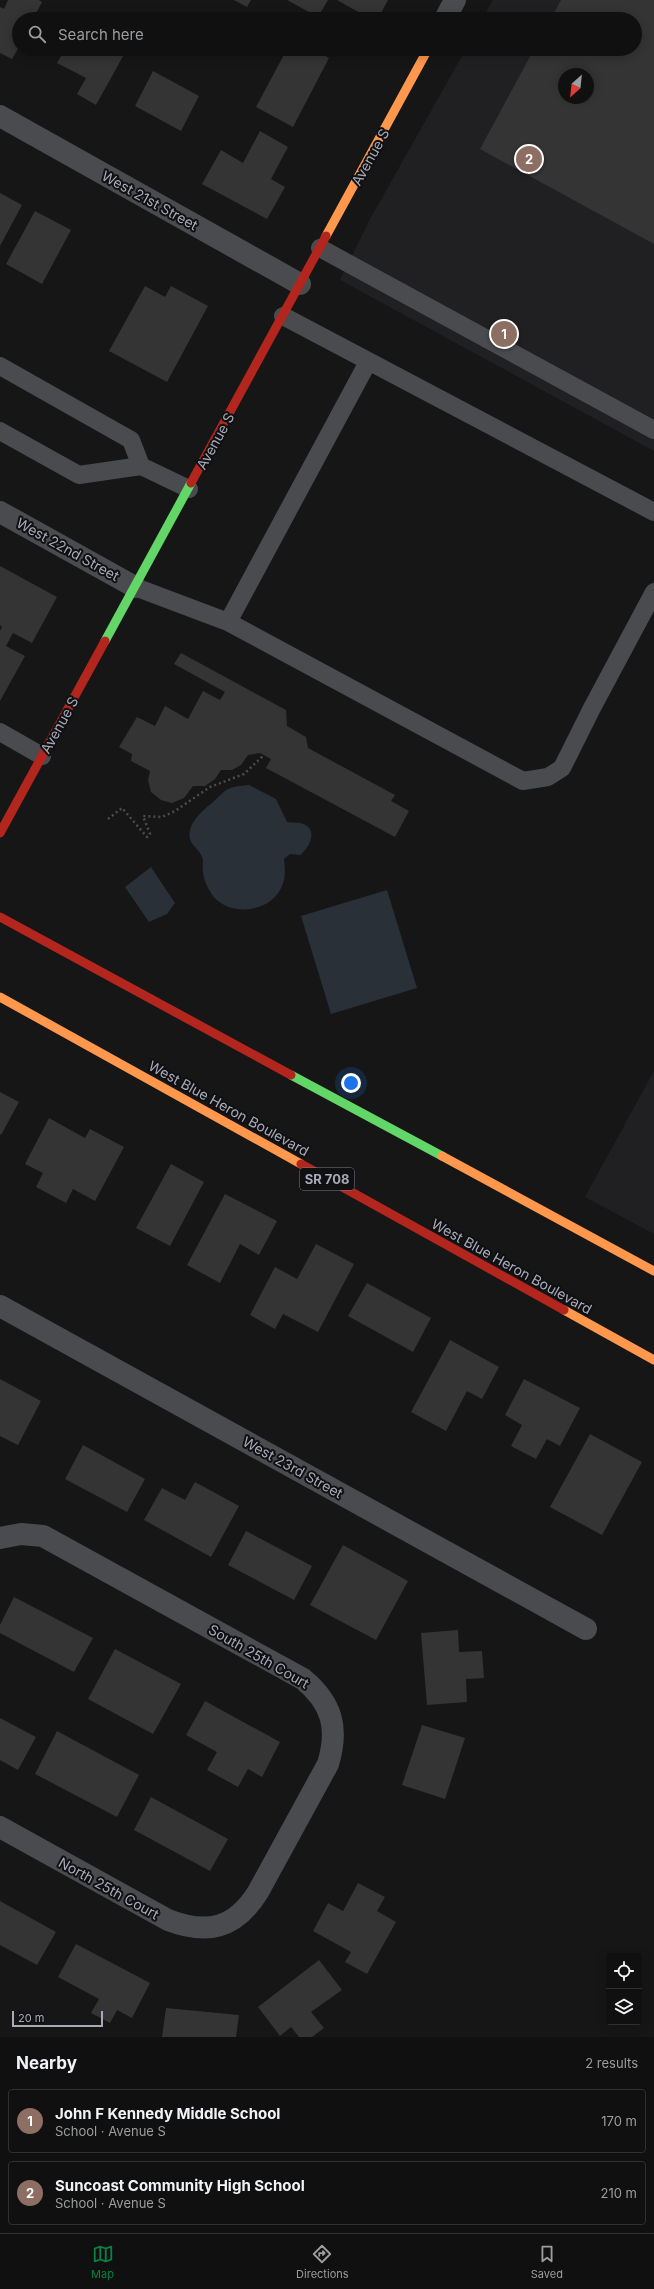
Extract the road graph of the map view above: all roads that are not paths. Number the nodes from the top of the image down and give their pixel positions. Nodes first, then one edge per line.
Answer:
1 (455, 0) edge
2 (449, 12) edge
3 (424, 56) edge
4 (0, 116) edge
5 (320, 248) junction
6 (300, 284) junction
7 (283, 316) junction
8 (368, 362) junction
9 (0, 366) edge
10 (654, 430) edge
11 (0, 431) edge
12 (141, 466) junction
13 (189, 489) junction
14 (0, 512) edge
15 (654, 512) edge
16 (136, 587) junction
17 (654, 592) edge
18 (228, 622) junction
19 (0, 732) edge
20 (42, 756) junction
21 (0, 833) edge
22 (0, 917) edge
23 (0, 997) edge
24 (654, 1271) edge
25 (0, 1306) edge
26 (654, 1360) edge
27 (0, 1538) edge
28 (586, 1629) dead end
29 (0, 1828) edge
30 (224, 1925) joint

1 - 2 street
3 - 5 main road, Avenue S
4 - 6 street, West 21st Street
5 - 6 main road, Avenue S
5 - 10 lane
6 - 7 main road, Avenue S
7 - 8 lane
7 - 13 main road, Avenue S
8 - 15 lane
8 - 18 lane
9 - 12 lane
11 - 12 lane
12 - 13 lane
13 - 16 main road, Avenue S
14 - 16 street, West 22nd Street
16 - 18 lane
16 - 20 main road, Avenue S
17 - 18 lane
19 - 20 lane
20 - 21 main road, Avenue S
22 - 24 main road
23 - 26 main road, West Blue Heron Boulevard / SR 708
25 - 28 street, West 23rd Street
27 - 30 street, South 25th Court
29 - 30 street, North 25th Court

